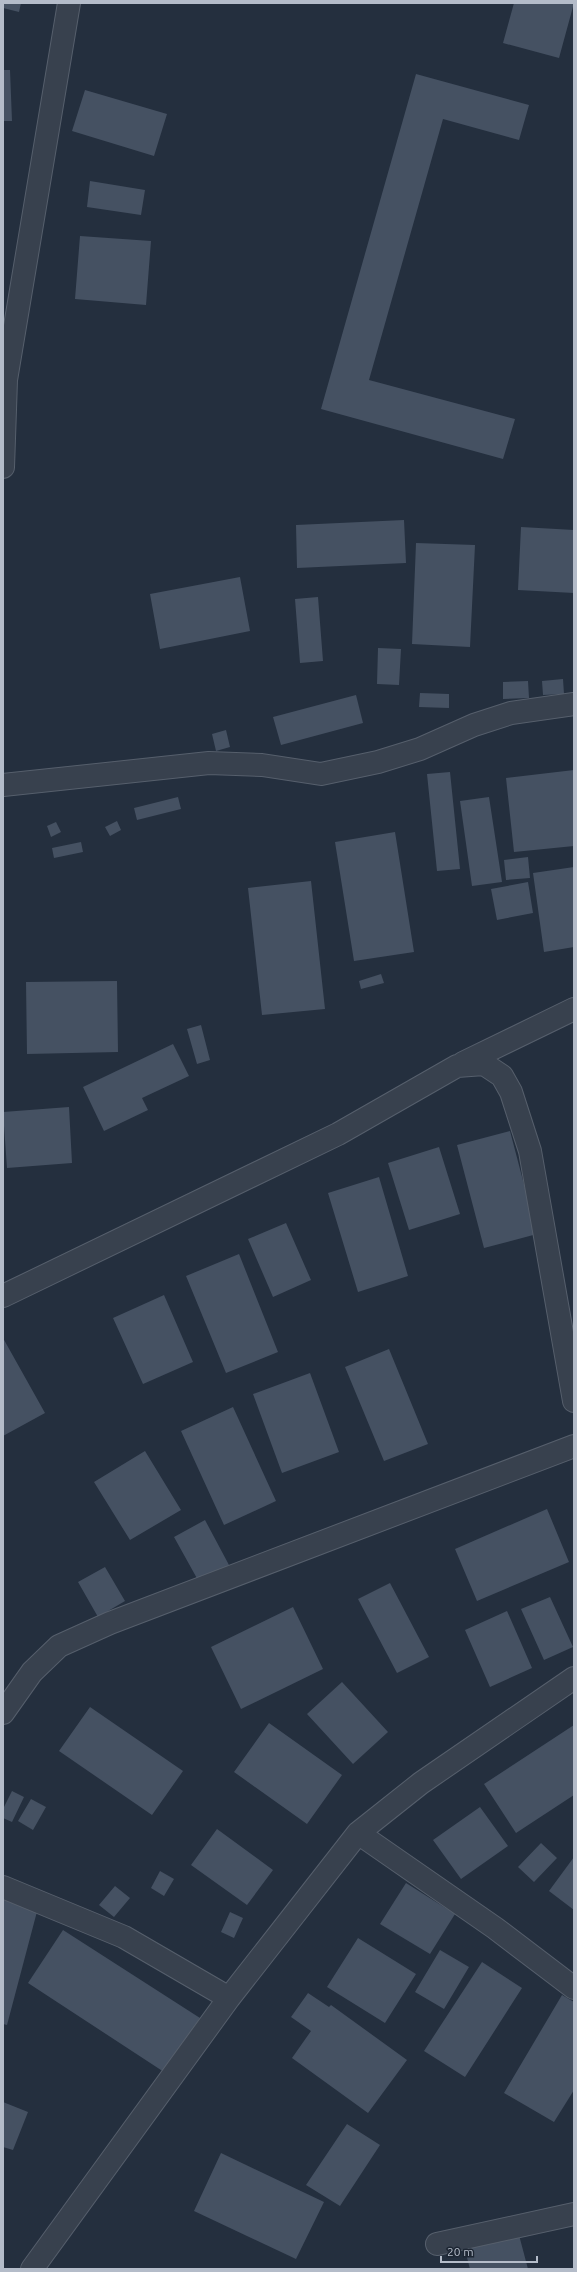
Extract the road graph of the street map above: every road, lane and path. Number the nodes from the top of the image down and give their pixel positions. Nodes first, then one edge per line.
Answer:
1 (70, 3) edge
2 (5, 380) edge
3 (3, 467) edge
4 (574, 704) edge
5 (3, 785) edge
6 (574, 1010) edge
7 (457, 1066) junction
8 (3, 1296) edge
9 (574, 1401) edge
10 (574, 1446) edge
11 (574, 1678) edge
12 (3, 1713) edge
13 (358, 1833) junction
14 (3, 1887) edge
15 (574, 1988) edge
16 (229, 1998) junction
17 (574, 2214) edge
18 (436, 2244) dead end
19 (32, 2269) edge

1 - 2 street
2 - 3 street
4 - 5 street
6 - 7 street
7 - 8 street
7 - 9 street
10 - 12 street
11 - 13 street
13 - 15 street
13 - 16 street
14 - 16 street
16 - 19 street
17 - 18 street

